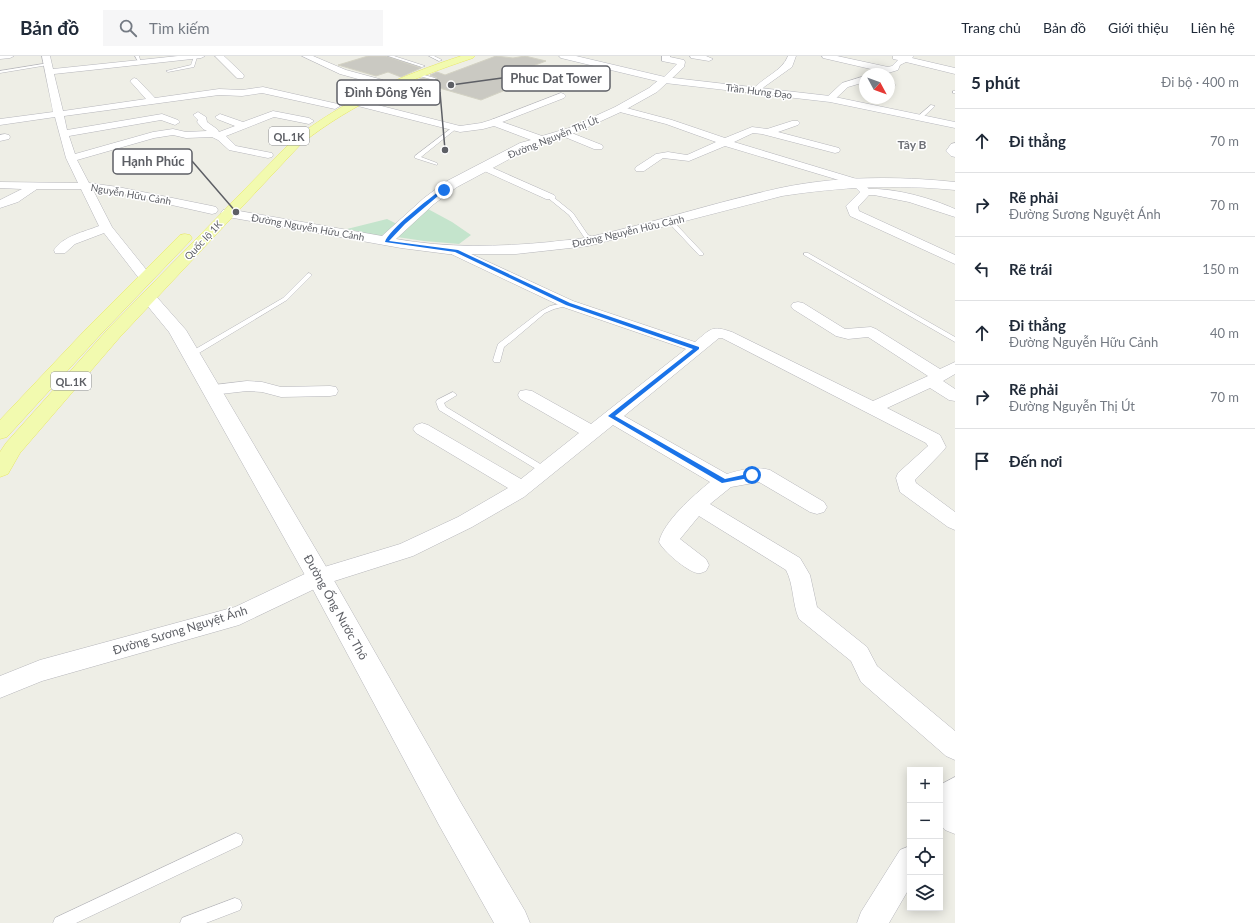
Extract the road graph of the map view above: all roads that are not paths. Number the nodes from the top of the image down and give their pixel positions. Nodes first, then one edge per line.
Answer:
1 (10, 56) edge
2 (101, 56) edge
3 (198, 56) edge
4 (219, 56) edge
5 (306, 56) edge
6 (390, 56) edge
7 (453, 56) edge
8 (470, 56) edge
9 (564, 56) edge
10 (666, 56) edge
11 (694, 56) edge
12 (792, 56) edge
13 (831, 56) edge
14 (889, 56) edge
15 (0, 57) edge
16 (175, 58) edge
17 (436, 58) edge
18 (907, 58) edge
19 (138, 59) edge
20 (684, 59) edge
21 (710, 59) dead end
22 (48, 64) edge
23 (99, 66) junction
24 (168, 70) dead end
25 (420, 70) junction
26 (955, 71) edge
27 (0, 72) edge
28 (849, 74) dead end
29 (859, 77) edge
30 (434, 79) dead end
31 (665, 80) junction
32 (859, 80) edge
33 (134, 81) dead end
34 (385, 84) junction
35 (259, 90) junction
36 (756, 91) junction
37 (561, 96) dead end
38 (830, 99) junction
39 (154, 102) junction
40 (354, 102) junction
41 (335, 106) junction
42 (933, 106) dead end
43 (619, 109) junction
44 (60, 114) junction
45 (198, 115) dead end
46 (220, 117) dead end
47 (919, 118) junction
48 (309, 121) junction
49 (0, 122) edge
50 (175, 122) dead end
51 (494, 122) junction
52 (796, 123) dead end
53 (242, 125) junction
54 (955, 125) edge
55 (455, 128) junction
56 (768, 132) junction
57 (564, 133) junction
58 (63, 134) junction
59 (215, 135) junction
60 (542, 140) junction
61 (724, 142) junction
62 (955, 146) edge
63 (598, 147) dead end
64 (835, 150) dead end
65 (955, 154) edge
66 (71, 158) junction
67 (264, 159) junction
68 (237, 160) dead end
69 (435, 164) dead end
70 (484, 167) junction
71 (640, 170) dead end
72 (0, 185) edge
73 (34, 186) junction
74 (84, 186) junction
75 (955, 186) edge
76 (861, 187) junction
77 (550, 197) joint
78 (0, 204) edge
79 (219, 209) junction
80 (955, 213) edge
81 (670, 221) junction
82 (106, 228) junction
83 (597, 240) junction
84 (386, 241) junction
85 (60, 250) dead end
86 (456, 251) junction
87 (701, 254) dead end
88 (806, 254) dead end
89 (955, 260) edge
90 (309, 275) dead end
91 (148, 288) junction
92 (568, 304) junction
93 (798, 306) dead end
94 (955, 340) edge
95 (697, 348) junction
96 (191, 354) junction
97 (497, 360) dead end
98 (955, 368) edge
99 (935, 378) junction
100 (212, 390) junction
101 (330, 391) dead end
102 (453, 394) dead end
103 (526, 395) dead end
104 (955, 396) edge
105 (873, 408) junction
106 (611, 416) junction
107 (422, 429) dead end
108 (0, 432) edge
109 (592, 432) junction
110 (0, 469) edge
111 (544, 470) junction
112 (724, 481) junction
113 (522, 488) junction
114 (698, 506) junction
115 (817, 507) dead end
116 (955, 522) edge
117 (699, 565) dead end
118 (319, 577) junction
119 (0, 687) edge
120 (955, 747) edge
121 (236, 840) dead end
122 (907, 865) edge
123 (235, 905) dead end
124 (60, 923) edge
125 (187, 923) edge
126 (513, 923) edge
127 (872, 923) edge

1 - 15 street
2 - 23 street
3 - 16 street
3 - 24 lane
4 - 35 street
5 - 34 street
6 - 25 lane
7 - 17 main road, Quốc lộ 1K / QL.1K
8 - 25 main road, Quốc lộ 1K / QL.1K
9 - 31 street, Trần Hưng Đạo
10 - 20 street
11 - 21 street
12 - 36 street
13 - 18 street
14 - 18 street
16 - 19 street
17 - 25 main road, Quốc lộ 1K / QL.1K
18 - 26 street
19 - 23 street
20 - 31 street
22 - 23 street
22 - 27 lane
22 - 44 street
25 - 30 lane
25 - 34 main road, Quốc lộ 1K / QL.1K
28 - 29 street
31 - 36 street, Trần Hưng Đạo
31 - 43 street, Đường Nguyễn Thị Út
32 - 38 street
33 - 39 street
34 - 40 main road, Quốc lộ 1K / QL.1K
34 - 41 main road, Quốc lộ 1K / QL.1K
35 - 39 street
35 - 41 street
36 - 38 street, Trần Hưng Đạo
37 - 51 street
38 - 47 street, Trần Hưng Đạo
39 - 44 street
40 - 55 street
40 - 79 main road, Quốc lộ 1K / QL.1K
41 - 48 main road, Quốc lộ 1K / QL.1K
42 - 47 lane
43 - 57 street, Đường Nguyễn Thị Út
43 - 61 street
44 - 49 street
44 - 58 street
45 - 59 street
46 - 53 street
47 - 54 street, Trần Hưng Đạo
48 - 53 street
48 - 67 main road, Quốc lộ 1K / QL.1K
50 - 58 street
51 - 55 street
51 - 60 street
52 - 56 street
53 - 59 street
55 - 69 lane
56 - 61 street
56 - 64 street
57 - 60 street, Đường Nguyễn Thị Út
57 - 63 street
58 - 66 street
59 - 66 street
59 - 67 street
60 - 70 street, Đường Nguyễn Thị Út
61 - 71 street
61 - 76 street
62 - 65 street
66 - 74 street
67 - 68 street
70 - 77 street
70 - 84 street, Đường Nguyễn Thị Út
72 - 73 street, Nguyễn Hữu Cảnh
73 - 74 street, Nguyễn Hữu Cảnh
73 - 78 street
74 - 79 street, Nguyễn Hữu Cảnh
74 - 82 street
75 - 76 street, Đường Nguyễn Hữu Cảnh
76 - 80 street
76 - 81 street, Đường Nguyễn Hữu Cảnh
76 - 89 street
77 - 83 lane
79 - 84 street, Đường Nguyễn Hữu Cảnh
79 - 91 main road, Quốc lộ 1K / QL.1K
79 - 91 main road, Quốc lộ 1K
81 - 83 street, Đường Nguyễn Hữu Cảnh
81 - 87 lane
82 - 85 street
82 - 91 street
83 - 86 street, Đường Nguyễn Hữu Cảnh
84 - 86 street, Đường Nguyễn Hữu Cảnh
86 - 92 street
88 - 94 lane
90 - 96 lane
91 - 96 street, Đường Ống Nước Thô
91 - 108 main road, Quốc lộ 1K / QL.1K
91 - 110 main road, Quốc lộ 1K / QL.1K
92 - 95 street
92 - 97 lane
93 - 99 street
95 - 105 street, Đường Sương Nguyệt Ánh
95 - 106 street, Đường Sương Nguyệt Ánh
96 - 100 street, Đường Ống Nước Thô
98 - 99 street
99 - 104 street
99 - 105 street
100 - 101 street
100 - 118 street, Đường Ống Nước Thô
102 - 111 lane
103 - 109 street
105 - 116 street
106 - 109 street, Đường Sương Nguyệt Ánh
106 - 112 street
107 - 113 street
109 - 111 street, Đường Sương Nguyệt Ánh
111 - 113 street, Đường Sương Nguyệt Ánh
112 - 114 street
112 - 115 street
113 - 118 street, Đường Sương Nguyệt Ánh
114 - 117 street
114 - 120 street
118 - 119 street, Đường Sương Nguyệt Ánh
118 - 126 street, Đường Ống Nước Thô
121 - 124 lane
122 - 127 street
123 - 125 lane

